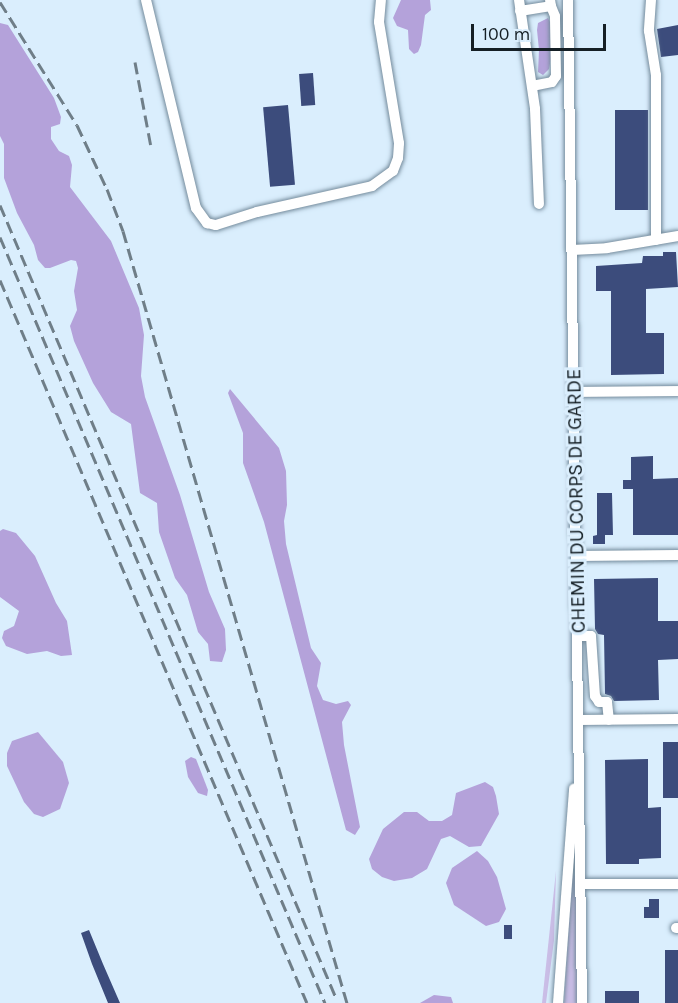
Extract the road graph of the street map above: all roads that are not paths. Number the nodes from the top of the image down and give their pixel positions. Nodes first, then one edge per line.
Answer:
1 (146, 0) edge
2 (381, 0) edge
3 (568, 0) edge
4 (651, 0) edge
5 (550, 3) edge
6 (520, 6) edge
7 (532, 86) junction
8 (539, 204) dead end
9 (678, 236) edge
10 (656, 240) junction
11 (572, 250) junction
12 (678, 391) edge
13 (573, 392) junction
14 (678, 555) edge
15 (577, 556) junction
16 (578, 636) junction
17 (579, 720) junction
18 (609, 720) junction
19 (678, 720) edge
20 (581, 884) junction
21 (678, 884) edge
22 (558, 1003) edge
23 (582, 1003) edge

1 - 2 street
3 - 11 street, CHEMIN DU CORPS DE GARDE
4 - 10 street
5 - 6 street
5 - 7 street
6 - 7 street
7 - 8 street
9 - 10 street
10 - 11 street
11 - 13 street, CHEMIN DU CORPS DE GARDE
12 - 13 street
13 - 15 street, CHEMIN DU CORPS DE GARDE
14 - 15 street
15 - 16 street, CHEMIN DU CORPS DE GARDE
16 - 17 street, CHEMIN DU CORPS DE GARDE
16 - 18 street
17 - 18 street
17 - 20 street, CHEMIN DU CORPS DE GARDE
17 - 22 street
18 - 19 street
20 - 21 street
20 - 23 street, CHEMIN DU CORPS DE GARDE

